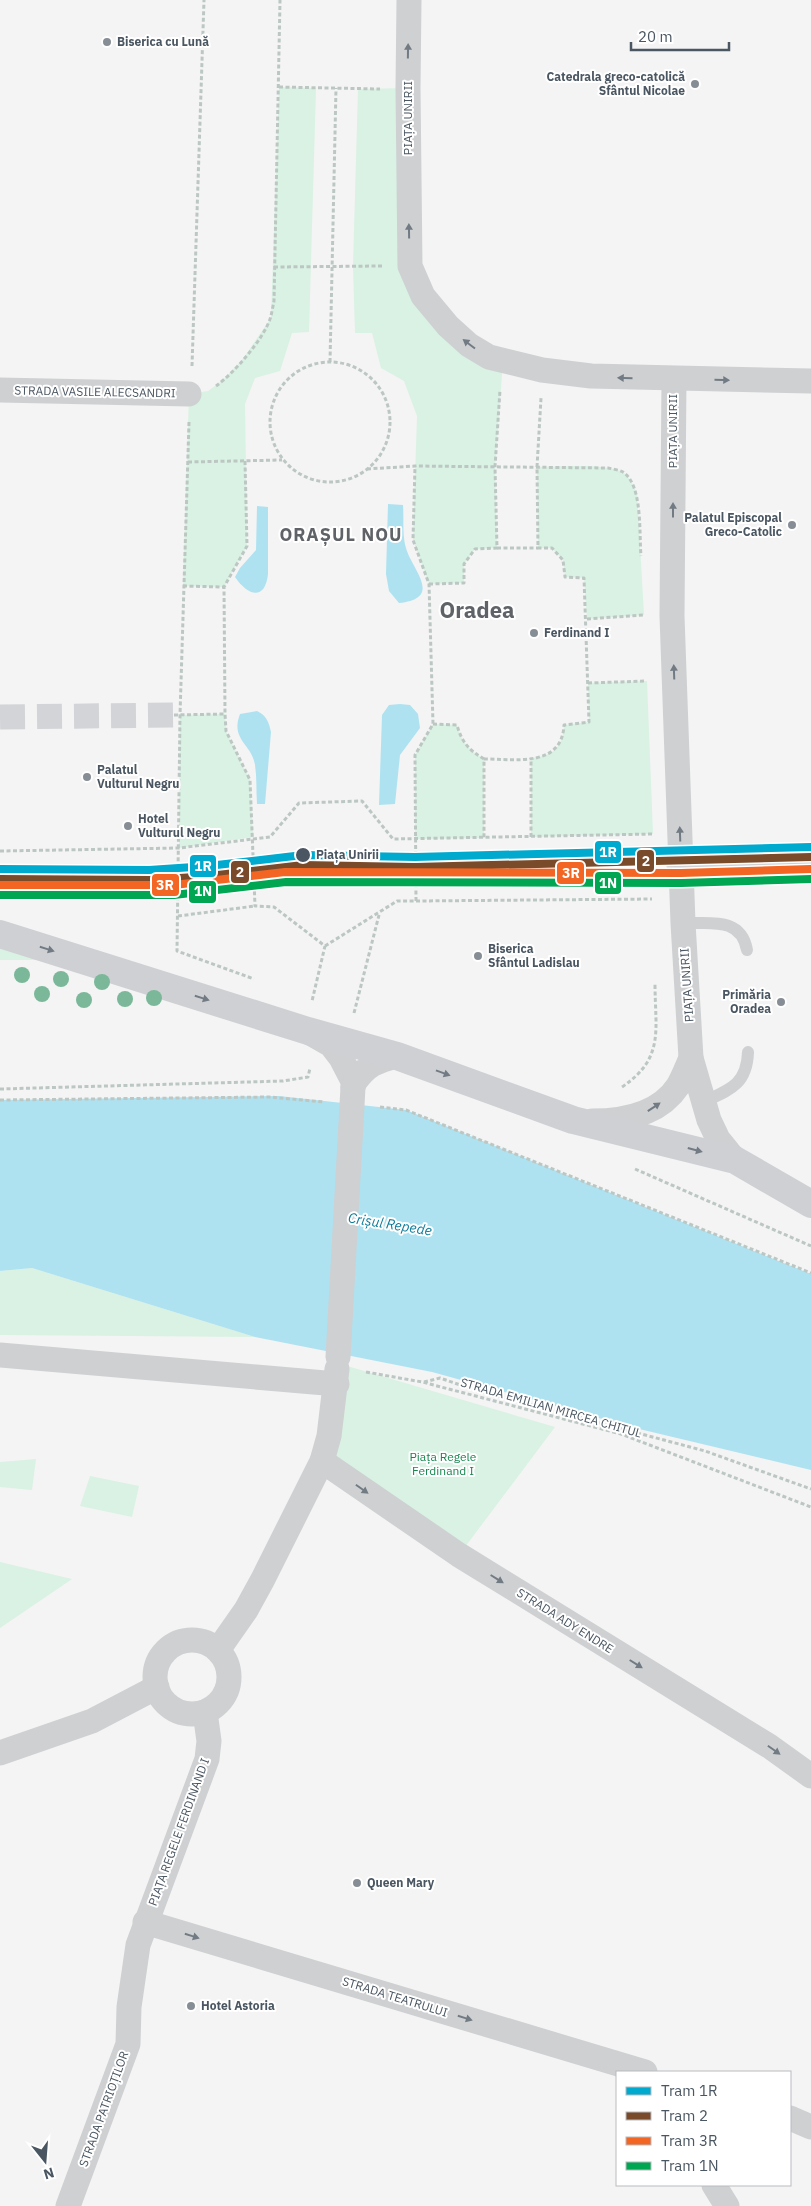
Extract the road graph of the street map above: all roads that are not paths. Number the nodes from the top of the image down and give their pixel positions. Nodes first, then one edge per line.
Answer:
1 (409, 0) edge
2 (674, 380) junction
3 (811, 381) edge
4 (0, 390) edge
5 (189, 394) road end
6 (811, 858) edge
7 (680, 863) junction
8 (683, 923) junction
9 (0, 934) edge
10 (747, 950) dead end
11 (308, 1031) junction
12 (748, 1052) dead end
13 (397, 1056) junction
14 (691, 1058) junction
15 (353, 1085) junction
16 (703, 1102) junction
17 (573, 1120) junction
18 (735, 1160) junction
19 (811, 1204) edge
20 (0, 1355) edge
21 (337, 1368) junction
22 (322, 1462) junction
23 (218, 1650) junction
24 (157, 1688) junction
25 (205, 1712) junction
26 (0, 1753) edge
27 (811, 1776) edge
28 (145, 1922) junction
29 (642, 2071) edge
30 (791, 2118) edge
31 (811, 2128) edge
32 (715, 2186) edge
33 (68, 2206) edge
34 (727, 2206) edge

2 -> 1 street, PIAȚA UNIRII
2 -> 3 street
7 -> 2 street, PIAȚA UNIRII
4 - 5 street, STRADA VASILE ALECSANDRI
6 - 7 street
7 - 8 street, PIAȚA UNIRII
8 - 10 lane
8 - 14 street, PIAȚA UNIRII
9 -> 11 street, PIAȚA UNIRII
11 - 13 street, PIAȚA UNIRII
11 - 15 street
12 - 16 lane
13 - 15 street
13 -> 17 street, PIAȚA UNIRII
14 - 16 street, PIAȚA UNIRII
17 -> 14 street, PIAȚA UNIRII
15 - 21 street, bridge
16 - 18 street, PIAȚA UNIRII
17 -> 18 street, PIAȚA UNIRII
18 - 19 street
20 - 21 street
21 - 22 street
22 - 23 street
22 -> 27 street, STRADA ADY ENDRE
23 - 24 street
23 - 25 street
24 - 25 street
24 - 26 street
25 - 28 street, PIAȚA REGELE FERDINAND I
28 -> 29 street, STRADA TEATRULUI
28 - 33 street, STRADA PATRIOȚILOR
30 - 31 street
32 - 34 street

